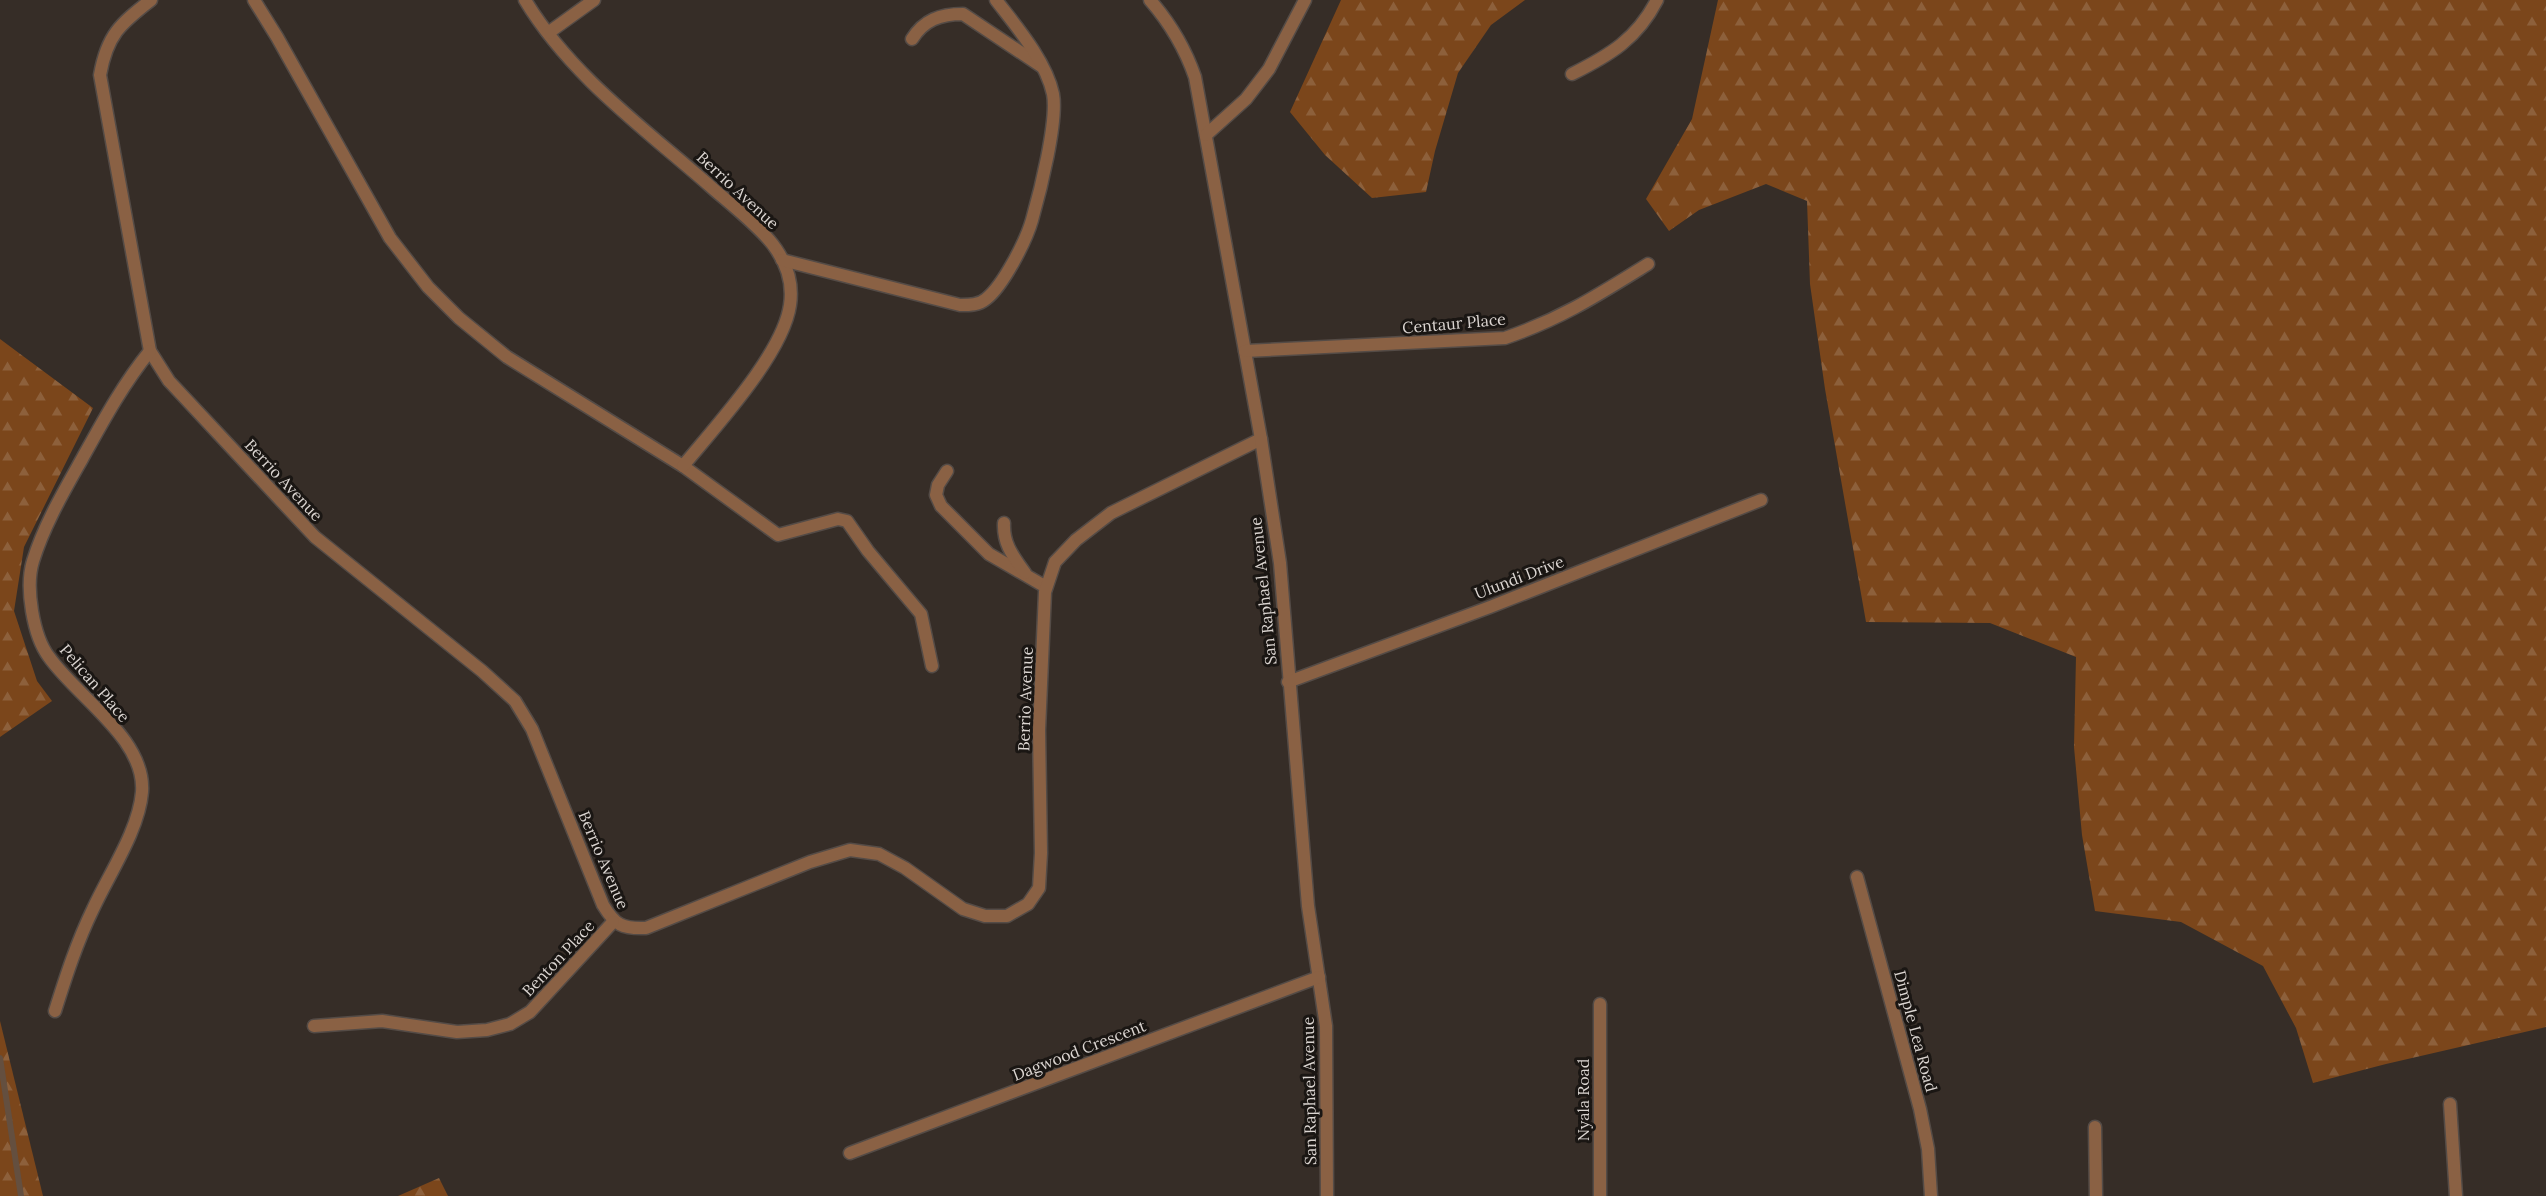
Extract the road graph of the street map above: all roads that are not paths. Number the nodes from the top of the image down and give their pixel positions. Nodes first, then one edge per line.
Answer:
1 (151, 0) edge
2 (254, 0) edge
3 (525, 0) edge
4 (594, 0) edge
5 (996, 0) edge
6 (1150, 0) edge
7 (1305, 0) edge
8 (1657, 0) edge
9 (548, 33) junction
10 (912, 39) dead end
11 (1041, 66) junction
12 (1572, 74) dead end
13 (1206, 135) junction
14 (782, 260) junction
15 (1648, 264) dead end
16 (150, 351) junction
17 (1245, 351) junction
18 (1261, 439) junction
19 (683, 466) junction
20 (947, 471) dead end
21 (1761, 500) dead end
22 (1004, 523) dead end
23 (1028, 576) junction
24 (1046, 587) junction
25 (932, 666) dead end
26 (1288, 682) junction
27 (1857, 877) dead end
28 (613, 922) junction
29 (1319, 977) junction
30 (1600, 1004) dead end
31 (55, 1011) dead end
32 (314, 1026) dead end
33 (2450, 1104) dead end
34 (2095, 1126) dead end
35 (850, 1153) dead end
36 (1327, 1196) edge
37 (1600, 1196) edge
38 (1931, 1196) edge
39 (2096, 1196) edge
40 (2456, 1196) edge

1 - 16 street, Berrio Avenue
2 - 19 street
3 - 9 street, Berrio Avenue
4 - 9 street
5 - 11 street
6 - 13 street, San Raphael Avenue
7 - 13 street
8 - 12 street
9 - 14 street, Berrio Avenue
10 - 11 street
11 - 14 street
13 - 17 street, San Raphael Avenue
14 - 19 street, Berrio Avenue
15 - 17 street, Centaur Place
16 - 28 street, Berrio Avenue
16 - 31 street, Pelican Place
17 - 18 street, San Raphael Avenue
18 - 24 street, Berrio Avenue
18 - 26 street, San Raphael Avenue
19 - 25 street
20 - 23 street
21 - 26 street, Ulundi Drive
22 - 23 street
23 - 24 street
24 - 28 street, Berrio Avenue
26 - 29 street, San Raphael Avenue
27 - 38 street, Dimple Lea Road
28 - 32 street, Benton Place
29 - 35 street, Dagwood Crescent
29 - 36 street, San Raphael Avenue
30 - 37 street, Nyala Road
33 - 40 street
34 - 39 street

